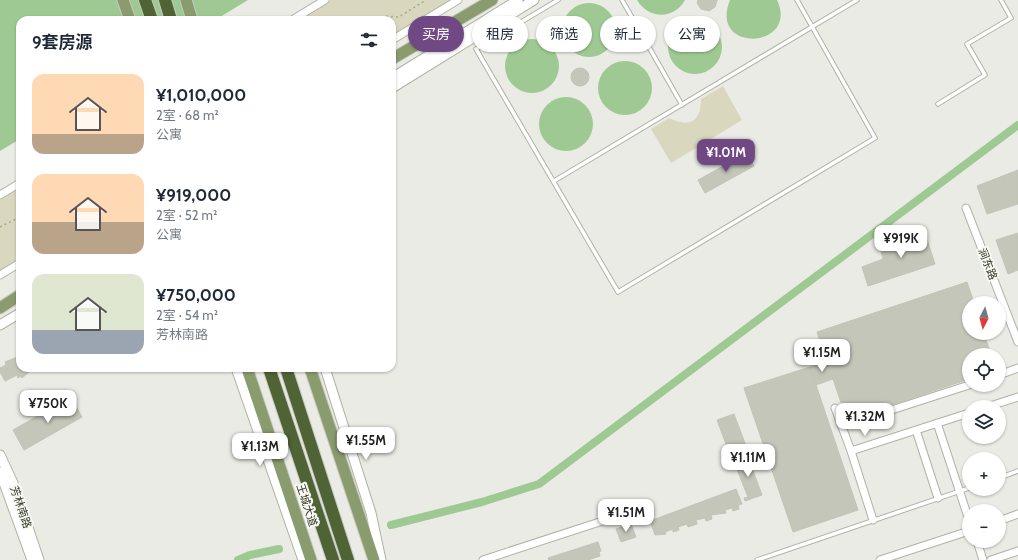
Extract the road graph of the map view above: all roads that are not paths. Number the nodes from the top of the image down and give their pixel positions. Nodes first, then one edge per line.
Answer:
1 (123, 0) edge
2 (145, 0) edge
3 (165, 0) edge
4 (186, 0) edge
5 (326, 0) edge
6 (458, 0) edge
7 (492, 0) edge
8 (518, 0) edge
9 (534, 0) edge
10 (558, 0) edge
11 (622, 0) edge
12 (797, 0) edge
13 (857, 0) edge
14 (1001, 0) edge
15 (129, 16) edge
16 (151, 16) edge
17 (171, 16) edge
18 (191, 16) edge
19 (299, 16) edge
20 (813, 27) junction
21 (396, 38) edge
22 (396, 57) edge
23 (396, 76) edge
24 (396, 86) edge
25 (938, 104) dead end
26 (682, 105) junction
27 (554, 181) junction
28 (16, 185) edge
29 (0, 194) edge
30 (966, 208) dead end
31 (16, 265) edge
32 (0, 275) edge
33 (16, 298) edge
34 (0, 308) edge
35 (16, 315) edge
36 (0, 325) edge
37 (1018, 342) edge
38 (1018, 368) edge
39 (237, 372) edge
40 (248, 372) edge
41 (270, 372) edge
42 (287, 372) edge
43 (311, 372) edge
44 (326, 372) edge
45 (1006, 372) edge
46 (962, 386) edge
47 (1018, 397) edge
48 (1006, 401) edge
49 (835, 408) dead end
50 (962, 415) edge
51 (937, 423) junction
52 (842, 426) junction
53 (916, 430) junction
54 (851, 451) junction
55 (0, 455) edge
56 (1018, 471) edge
57 (0, 472) edge
58 (1006, 475) edge
59 (6, 487) edge
60 (962, 490) edge
61 (959, 491) junction
62 (938, 498) junction
63 (963, 504) edge
64 (1018, 514) edge
65 (618, 516) dead end
66 (1006, 518) edge
67 (873, 520) junction
68 (962, 532) edge
69 (979, 548) edge
70 (1018, 551) edge
71 (32, 560) edge
72 (39, 560) edge
73 (303, 560) edge
74 (312, 560) edge
75 (332, 560) edge
76 (348, 560) edge
77 (374, 560) edge
78 (381, 560) edge
79 (483, 560) edge
80 (757, 560) edge
81 (880, 560) edge
82 (983, 560) edge
83 (991, 560) edge

1 - 15 main road
2 - 16 highway
3 - 17 highway
4 - 18 main road
5 - 19 street
6 - 21 street
7 - 22 main road
8 - 23 main road
9 - 24 main road
10 - 27 lane
11 - 26 lane
12 - 20 lane
13 - 20 lane
14 - 25 lane
20 - 26 lane
20 - 27 lane
26 - 27 lane
28 - 29 street
30 - 37 street, 涧东路
31 - 32 street
33 - 34 main road
35 - 36 main road
38 - 45 street
39 - 73 main road
40 - 74 main road, 王城大道
41 - 75 highway, 王城大道
42 - 76 highway, 王城大道
43 - 77 main road
44 - 78 main road
46 - 52 street
47 - 48 street
49 - 52 street
50 - 51 street
51 - 53 street
51 - 61 street
52 - 54 street
53 - 54 street
53 - 62 street
54 - 67 street
55 - 59 main road, 芳林南路
56 - 58 lane
57 - 59 main road, 芳林南路
59 - 71 main road, 芳林南路
59 - 72 main road, 芳林南路
60 - 61 lane
61 - 62 lane
61 - 63 street
62 - 67 lane
64 - 66 street
65 - 79 street
67 - 80 lane
68 - 81 street
69 - 82 street
70 - 83 street

